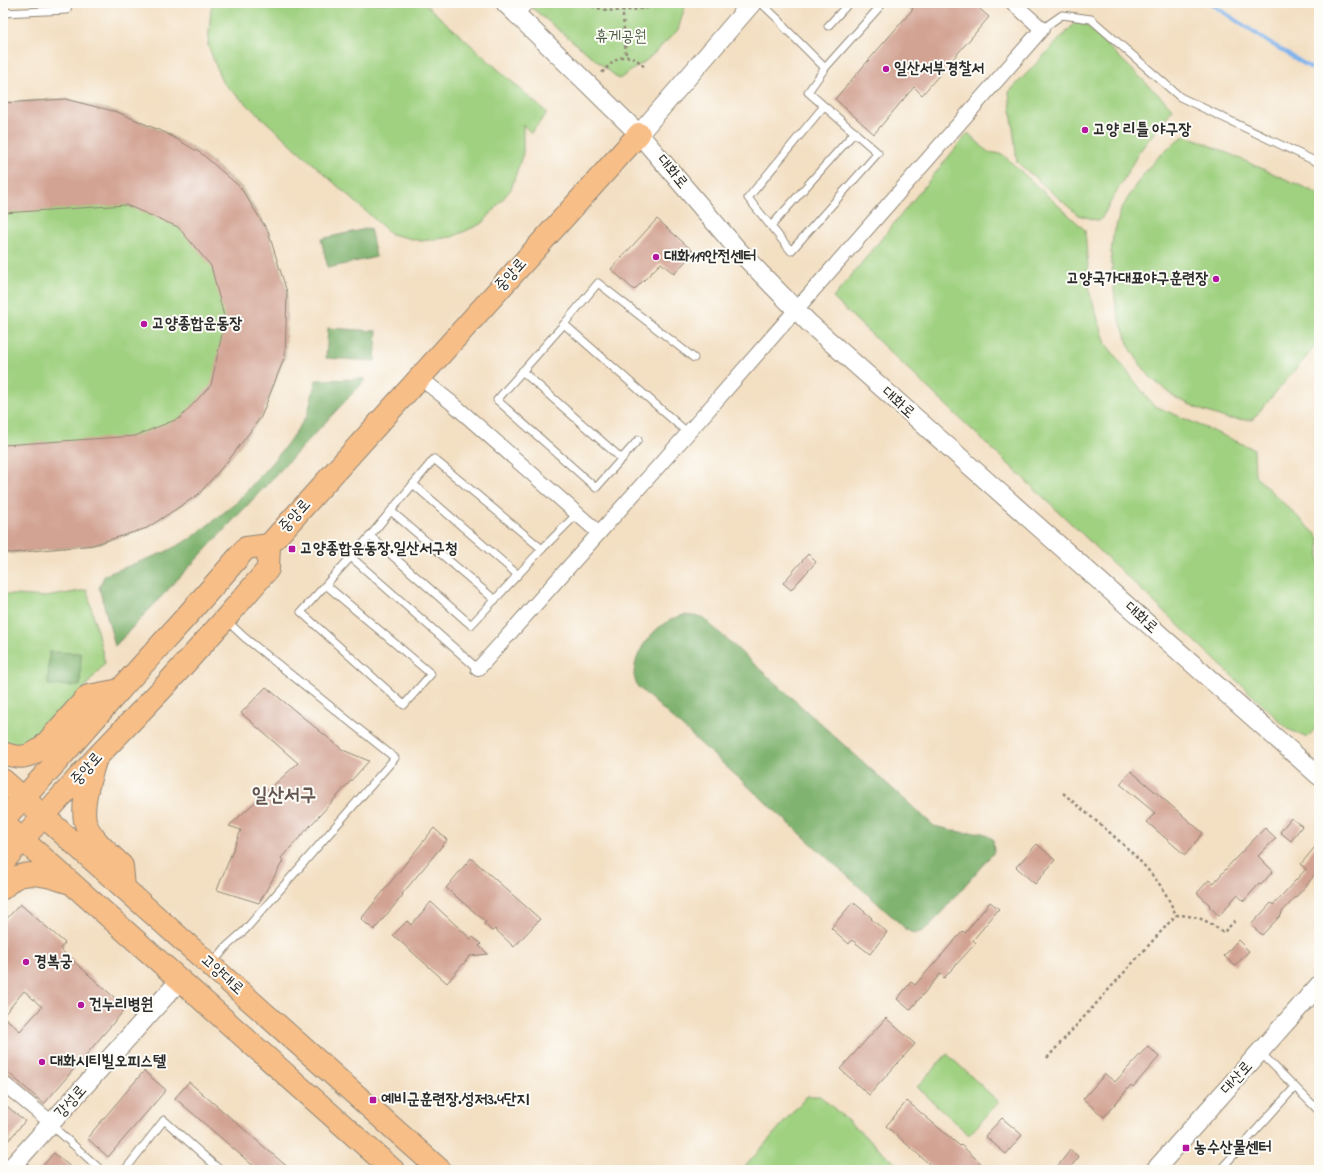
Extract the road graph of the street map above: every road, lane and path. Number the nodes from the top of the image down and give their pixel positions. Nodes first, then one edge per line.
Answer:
1 (68, 3) edge
2 (504, 3) edge
3 (531, 3) edge
4 (587, 3) edge
5 (622, 3) edge
6 (650, 3) edge
7 (752, 3) edge
8 (761, 3) edge
9 (849, 3) edge
10 (883, 3) edge
11 (1013, 3) edge
12 (622, 11) junction
13 (3, 13) edge
14 (518, 17) junction
15 (828, 26) dead end
16 (1042, 29) junction
17 (626, 56) junction
18 (645, 68) dead end
19 (825, 68) junction
20 (602, 73) dead end
21 (824, 106) junction
22 (855, 132) junction
23 (639, 134) junction
24 (1319, 163) edge
25 (771, 226) junction
26 (795, 310) junction
27 (564, 324) junction
28 (694, 358) dead end
29 (522, 372) junction
30 (420, 377) junction
31 (688, 433) junction
32 (638, 440) dead end
33 (622, 458) junction
34 (413, 484) junction
35 (391, 511) junction
36 (577, 514) junction
37 (600, 533) junction
38 (370, 536) junction
39 (269, 545) junction
40 (542, 549) junction
41 (351, 557) junction
42 (518, 575) junction
43 (326, 585) junction
44 (495, 600) junction
45 (225, 619) junction
46 (478, 669) joint
47 (120, 690) junction
48 (3, 753) edge
49 (96, 758) junction
50 (1319, 776) edge
51 (3, 780) edge
52 (1063, 793) dead end
53 (24, 798) junction
54 (44, 816) junction
55 (3, 819) edge
56 (3, 823) edge
57 (22, 840) junction
58 (3, 862) edge
59 (72, 884) junction
60 (3, 888) edge
61 (124, 888) junction
62 (1176, 916) junction
63 (1237, 919) dead end
64 (211, 966) junction
65 (180, 980) junction
66 (1319, 985) edge
67 (1260, 1052) junction
68 (1047, 1058) dead end
69 (3, 1083) edge
70 (1295, 1087) junction
71 (1319, 1111) edge
72 (52, 1123) junction
73 (129, 1168) edge
74 (9, 1170) edge
75 (101, 1170) edge
76 (220, 1170) edge
77 (393, 1170) edge
78 (440, 1170) edge
79 (1155, 1170) edge
80 (1220, 1170) edge

1 - 13 lane
2 - 14 street, 대화로
3 - 14 lane
4 - 12 path
5 - 12 path
6 - 12 path
7 - 23 street, 중앙로
8 - 19 lane
9 - 15 lane
10 - 19 lane
11 - 16 street
12 - 17 path
14 - 23 street, 대화로
16 - 24 lane
16 - 26 street
17 - 18 path
17 - 20 path
19 - 21 lane
21 - 22 lane
21 - 25 lane
22 - 25 lane
22 - 25 lane
23 - 26 street, 대화로
23 - 30 main road, 중앙로
26 - 31 street
26 - 50 street, 대화로
27 - 28 lane
27 - 29 lane
27 - 31 lane
29 - 33 lane
29 - 33 lane
30 - 36 street
30 - 39 main road, 중앙로
31 - 37 street
32 - 33 lane
34 - 35 lane
34 - 40 lane
34 - 42 lane
35 - 38 lane
35 - 44 lane
36 - 37 street
36 - 40 lane
37 - 46 street
38 - 41 lane
38 - 44 lane
39 - 45 main road, 중앙로
39 - 47 main road, 중앙로
40 - 42 lane
41 - 43 lane
41 - 46 lane
42 - 44 lane
43 - 43 lane
45 - 49 main road, 중앙로
45 - 64 lane
47 - 48 main road
47 - 53 main road, 중앙로
49 - 54 main road, 중앙로
49 - 61 main road
51 - 53 main road, 고양대로
52 - 62 path
53 - 54 main road, 고양대로
53 - 55 main road, 중앙로
54 - 57 main road, 중앙로
54 - 61 main road, 고양대로
56 - 57 main road, 고양대로
57 - 58 main road, 중앙로
57 - 59 main road, 고양대로
59 - 60 main road
59 - 65 main road, 고양대로
61 - 64 main road, 고양대로
62 - 63 path
62 - 68 path
64 - 78 main road, 고양대로
65 - 72 street, 강성로
65 - 77 main road, 고양대로
66 - 67 street, 대산로
67 - 70 lane
67 - 79 street, 대산로
69 - 72 street
70 - 71 lane
70 - 80 lane
72 - 74 street, 강성로
72 - 75 lane
73 - 76 lane

